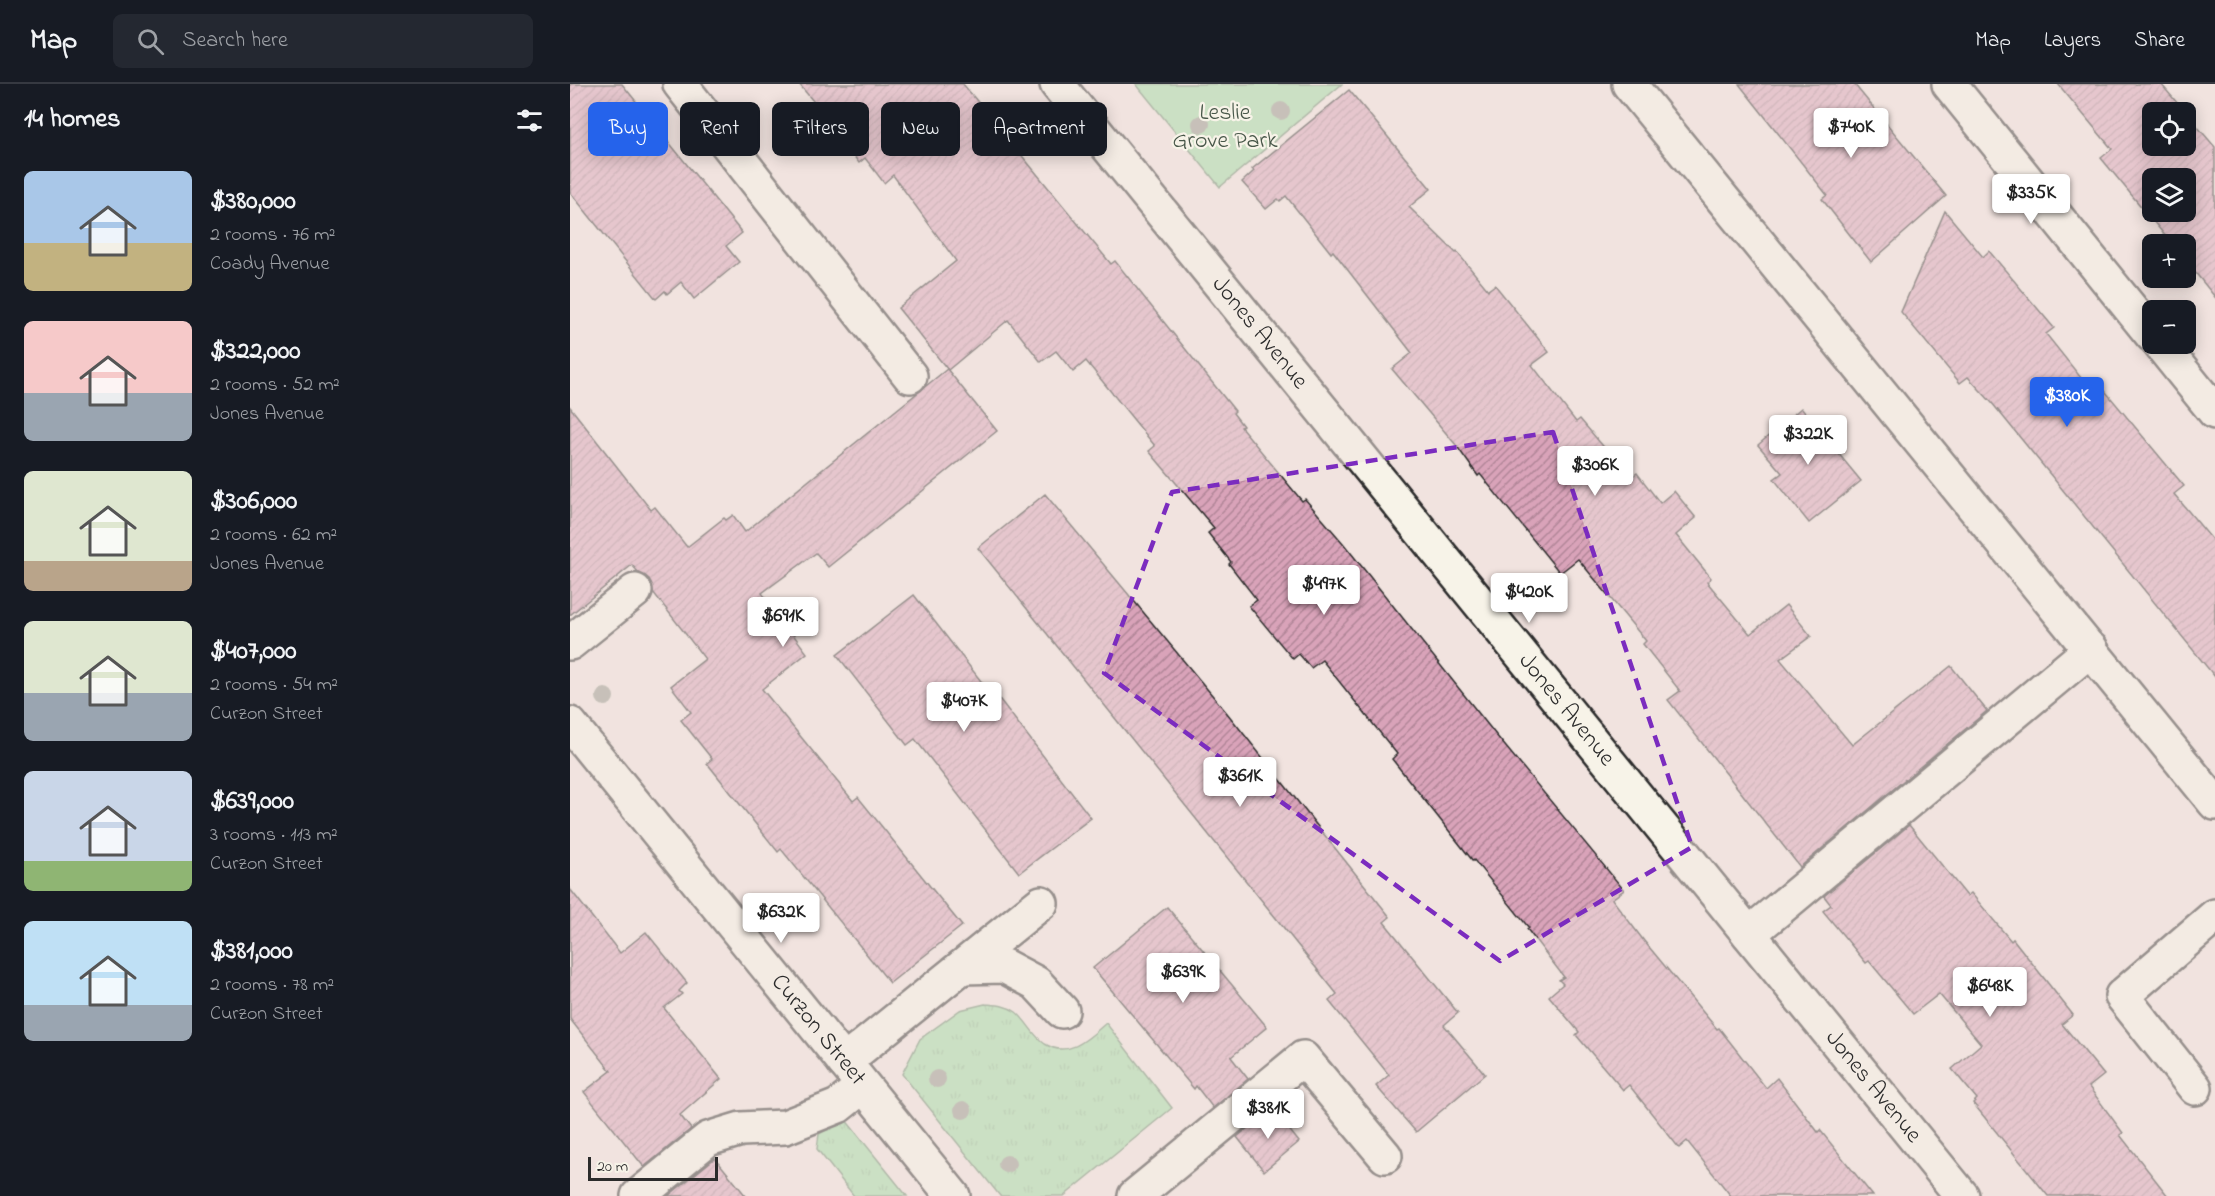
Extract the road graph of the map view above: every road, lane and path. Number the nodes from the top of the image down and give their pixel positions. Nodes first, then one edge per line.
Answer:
1 (680, 84) edge
2 (1057, 84) edge
3 (1629, 84) edge
4 (1949, 84) edge
5 (2142, 323) edge
6 (2168, 354) edge
7 (910, 376) dead end
8 (2215, 412) edge
9 (635, 591) dead end
10 (570, 643) edge
11 (2091, 649) junction
12 (570, 724) edge
13 (2215, 803) edge
14 (1041, 903) dead end
15 (2215, 916) edge
16 (1749, 934) junction
17 (962, 967) junction
18 (1062, 1011) dead end
19 (854, 1074) junction
20 (2195, 1088) dead end
21 (1385, 1156) dead end
22 (638, 1196) edge
23 (953, 1196) edge
24 (1135, 1196) edge
25 (1962, 1196) edge

1 - 7 street
2 - 16 street, Jones Avenue
3 - 11 street
4 - 5 street
6 - 8 street
9 - 10 street
11 - 13 street
11 - 16 street
12 - 19 street, Curzon Street
14 - 17 street
15 - 20 street
16 - 25 street, Jones Avenue
17 - 18 street
17 - 19 street
19 - 22 street
19 - 23 street, Curzon Street
21 - 24 street

